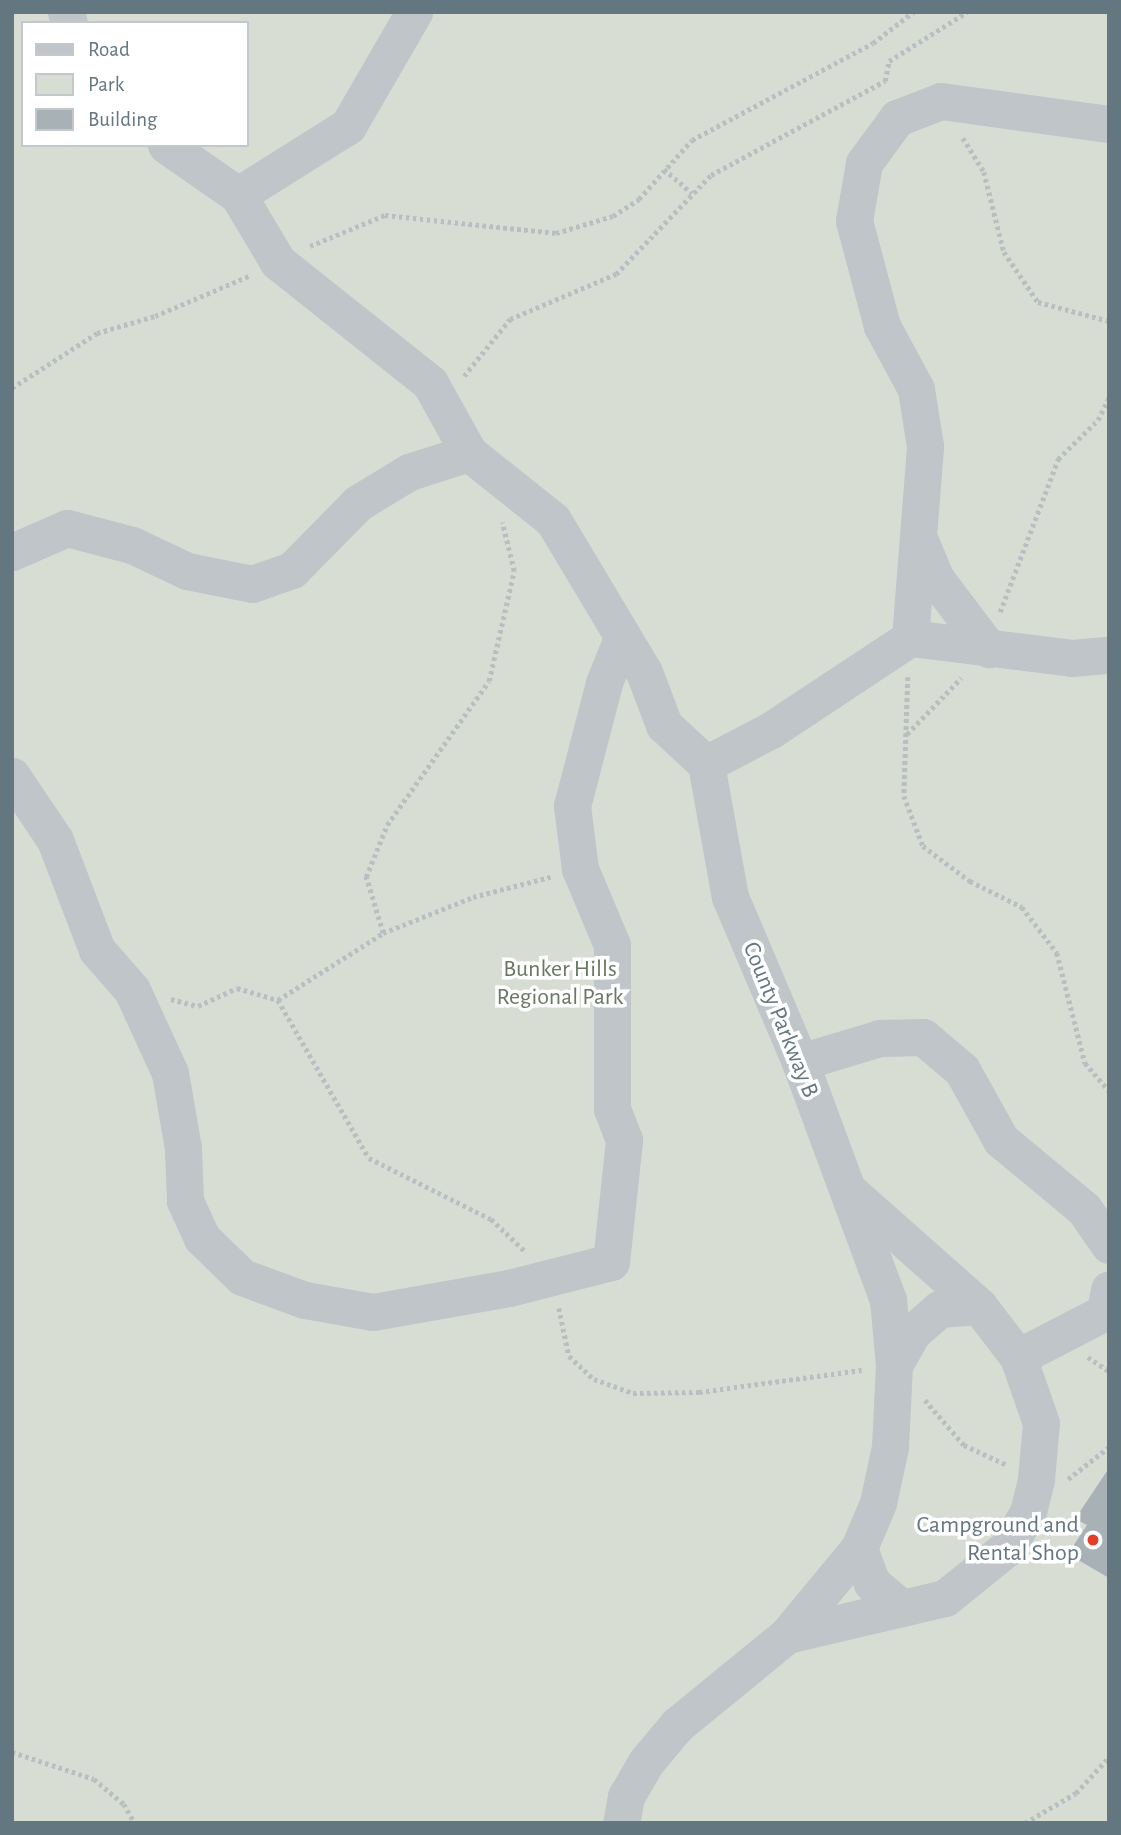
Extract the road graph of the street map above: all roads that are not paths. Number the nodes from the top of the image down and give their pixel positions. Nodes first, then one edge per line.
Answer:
1 (414, 12) edge
2 (1109, 124) edge
3 (169, 147) edge
4 (238, 195) junction
5 (469, 453) junction
6 (919, 540) junction
7 (12, 552) edge
8 (622, 638) junction
9 (910, 638) junction
10 (989, 649) junction
11 (1109, 655) edge
12 (706, 764) junction
13 (12, 776) edge
14 (800, 1062) junction
15 (843, 1185) junction
16 (1109, 1245) edge
17 (1109, 1289) edge
18 (979, 1306) junction
19 (1018, 1357) junction
20 (894, 1365) junction
21 (859, 1548) junction
22 (902, 1608) junction
23 (787, 1635) junction
24 (624, 1809) edge
25 (593, 1823) edge

1 - 4 street
2 - 6 street
3 - 4 street
4 - 5 street
5 - 7 street
5 - 8 street
6 - 9 street
6 - 10 street
8 - 12 street
8 - 13 street
9 - 10 street
9 - 12 street
10 - 11 street
12 - 14 street, County Parkway B
14 - 15 street, County Parkway B
14 - 16 street
15 - 18 street, County Parkway B
15 - 20 street, County Parkway B
17 - 19 street
18 - 19 street, County Parkway B
18 - 20 street
19 - 22 street, County Parkway B
20 - 21 street, County Parkway B
21 - 22 street
21 - 23 street, County Parkway B
22 - 23 street, County Parkway B
23 - 24 street, County Parkway B
24 - 25 street, County Parkway B

